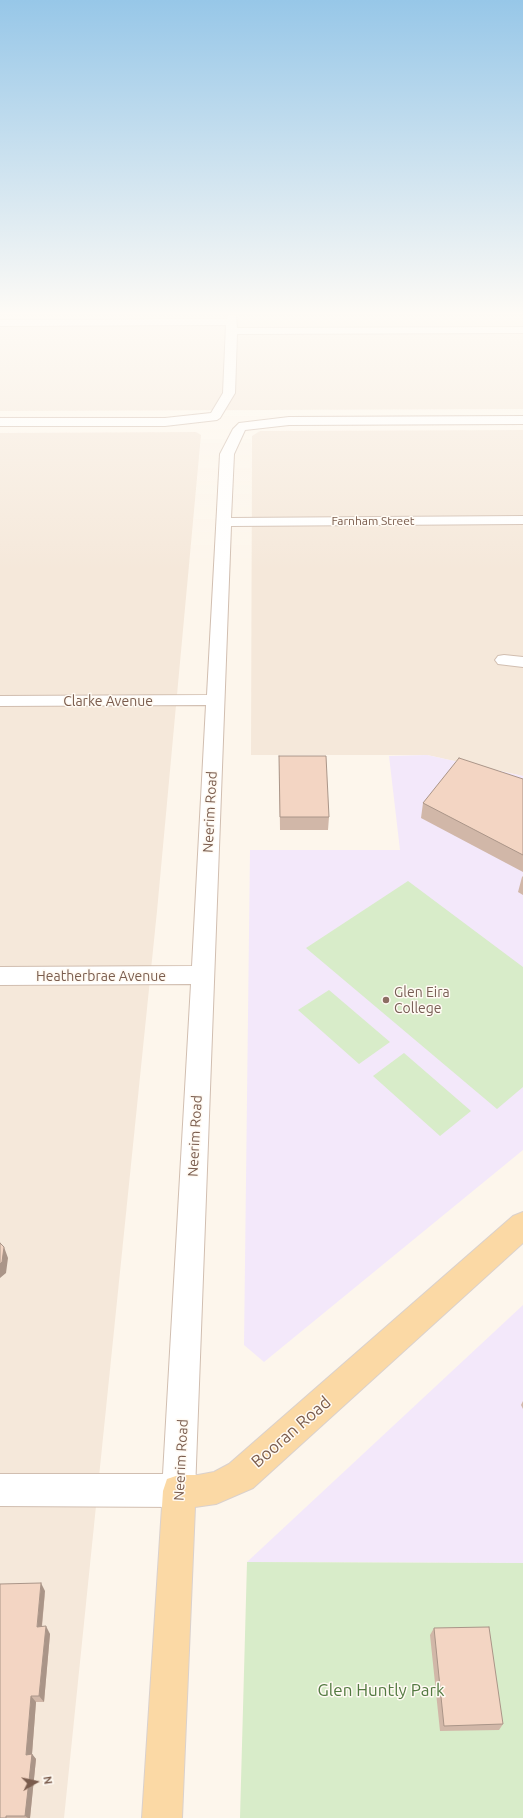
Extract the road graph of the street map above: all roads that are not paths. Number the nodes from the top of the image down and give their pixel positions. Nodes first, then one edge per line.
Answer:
1 (229, 401) edge
2 (523, 420) edge
3 (0, 422) edge
4 (228, 422) junction
5 (523, 520) edge
6 (223, 522) junction
7 (504, 660) dead end
8 (523, 662) edge
9 (216, 700) junction
10 (0, 701) edge
11 (203, 975) junction
12 (0, 976) edge
13 (523, 1225) edge
14 (0, 1490) edge
15 (179, 1491) junction
16 (162, 1818) edge

1 - 4 street, Neerim Road
2 - 4 street
3 - 4 street
4 - 6 street, Neerim Road
5 - 6 street, Farnham Street
6 - 9 street, Neerim Road
7 - 8 street
9 - 10 street, Clarke Avenue
9 - 11 street, Neerim Road
11 - 12 street, Heatherbrae Avenue
11 - 15 street, Neerim Road
13 - 15 main road, Booran Road
14 - 15 street, Booran Road
15 - 16 main road, Neerim Road

